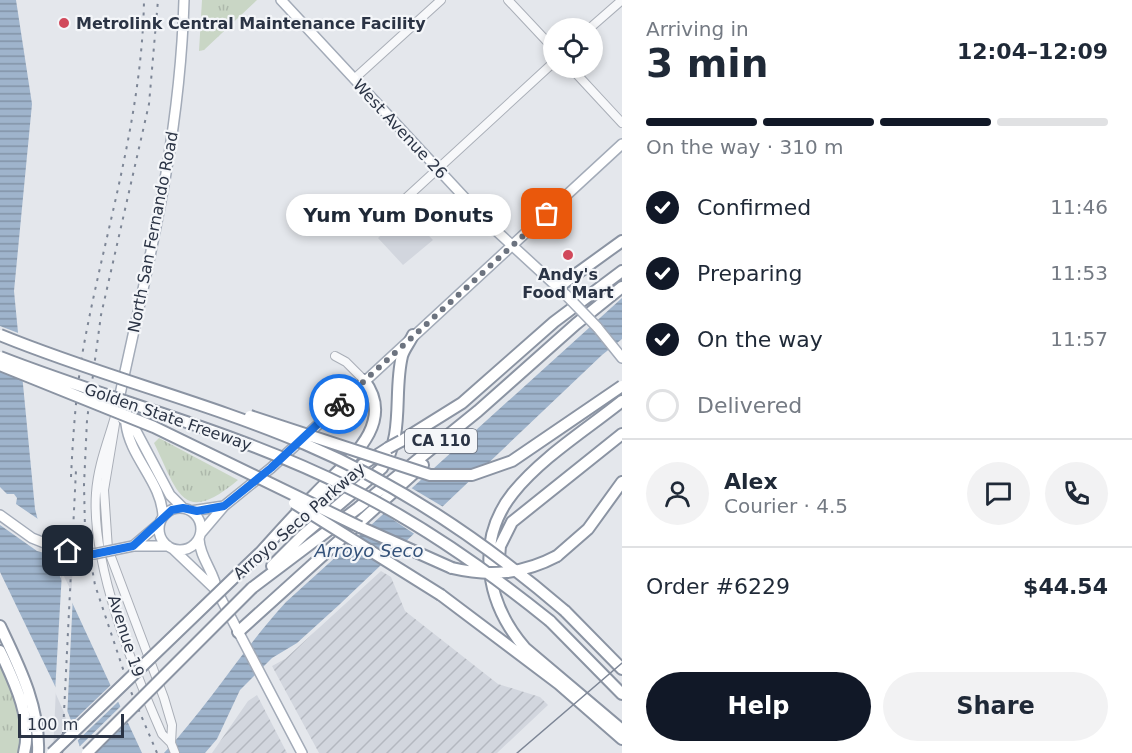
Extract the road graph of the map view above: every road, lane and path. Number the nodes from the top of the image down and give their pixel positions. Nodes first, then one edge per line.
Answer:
1 (184, 0) edge
2 (281, 0) edge
3 (441, 0) edge
4 (508, 0) edge
5 (622, 0) edge
6 (601, 18) edge
7 (543, 37) edge
8 (543, 72) edge
9 (580, 78) edge
10 (354, 79) junction
11 (622, 123) edge
12 (622, 144) edge
13 (437, 170) junction
14 (362, 231) dead end
15 (622, 241) edge
16 (511, 247) junction
17 (622, 271) edge
18 (622, 287) edge
19 (557, 288) junction
20 (0, 335) edge
21 (413, 335) junction
22 (334, 356) dead end
23 (0, 357) edge
24 (621, 357) edge
25 (0, 365) edge
26 (364, 380) junction
27 (622, 386) edge
28 (622, 401) edge
29 (192, 403) junction
30 (478, 411) junction
31 (115, 415) junction
32 (126, 424) junction
33 (622, 434) edge
34 (230, 464) junction
35 (622, 482) edge
36 (224, 506) junction
37 (187, 509) junction
38 (0, 515) edge
39 (162, 520) junction
40 (200, 536) junction
41 (133, 546) junction
42 (170, 548) junction
43 (261, 552) junction
44 (253, 587) junction
45 (217, 591) junction
46 (0, 626) edge
47 (238, 632) junction
48 (0, 651) edge
49 (534, 653) junction
50 (622, 669) edge
51 (622, 694) edge
52 (622, 730) edge
53 (622, 739) edge
54 (171, 743) junction
55 (24, 753) edge
56 (38, 753) edge
57 (52, 753) edge
58 (87, 753) edge
59 (175, 753) edge
60 (302, 753) edge

1 - 31 main road, North San Fernando Road
2 - 10 main road, West Avenue 26
3 - 10 street
4 - 7 street
5 - 6 street
8 - 13 street
9 - 11 street
10 - 13 main road, West Avenue 26
12 - 16 main road
13 - 14 street
13 - 16 main road, West Avenue 26
15 - 19 highway
16 - 19 main road, West Avenue 26
16 - 21 main road
17 - 43 highway, Arroyo Seco Parkway / CA 110, bridge
18 - 30 highway, Arroyo Seco Parkway / CA 110
19 - 24 main road, West Avenue 26, bridge
20 - 29 highway, Golden State Freeway, bridge
21 - 26 main road
21 - 44 highway
22 - 26 street
23 - 51 highway, Golden State Freeway, bridge
25 - 34 highway, bridge
26 - 36 main road
26 - 43 highway
27 - 29 highway, bridge
28 - 49 highway
29 - 50 highway, Golden State Freeway, bridge
30 - 44 highway, Arroyo Seco Parkway / CA 110
30 - 47 highway
31 - 32 main road
31 - 54 street, Avenue 19
31 - 54 street, Avenue 19
32 - 37 main road
32 - 39 main road
33 - 49 highway
34 - 35 highway, bridge
34 - 53 highway, bridge
36 - 37 main road
36 - 40 main road
37 - 39 main road
37 - 40 main road
38 - 41 main road, bridge
39 - 41 main road
39 - 42 main road
40 - 42 main road
40 - 45 main road
41 - 42 main road
42 - 45 main road
43 - 57 highway, Arroyo Seco Parkway / CA 110, bridge
44 - 58 highway, Arroyo Seco Parkway / CA 110, bridge
45 - 47 main road
46 - 56 highway
47 - 60 main road
48 - 55 highway
49 - 52 highway
54 - 59 street, Avenue 19

